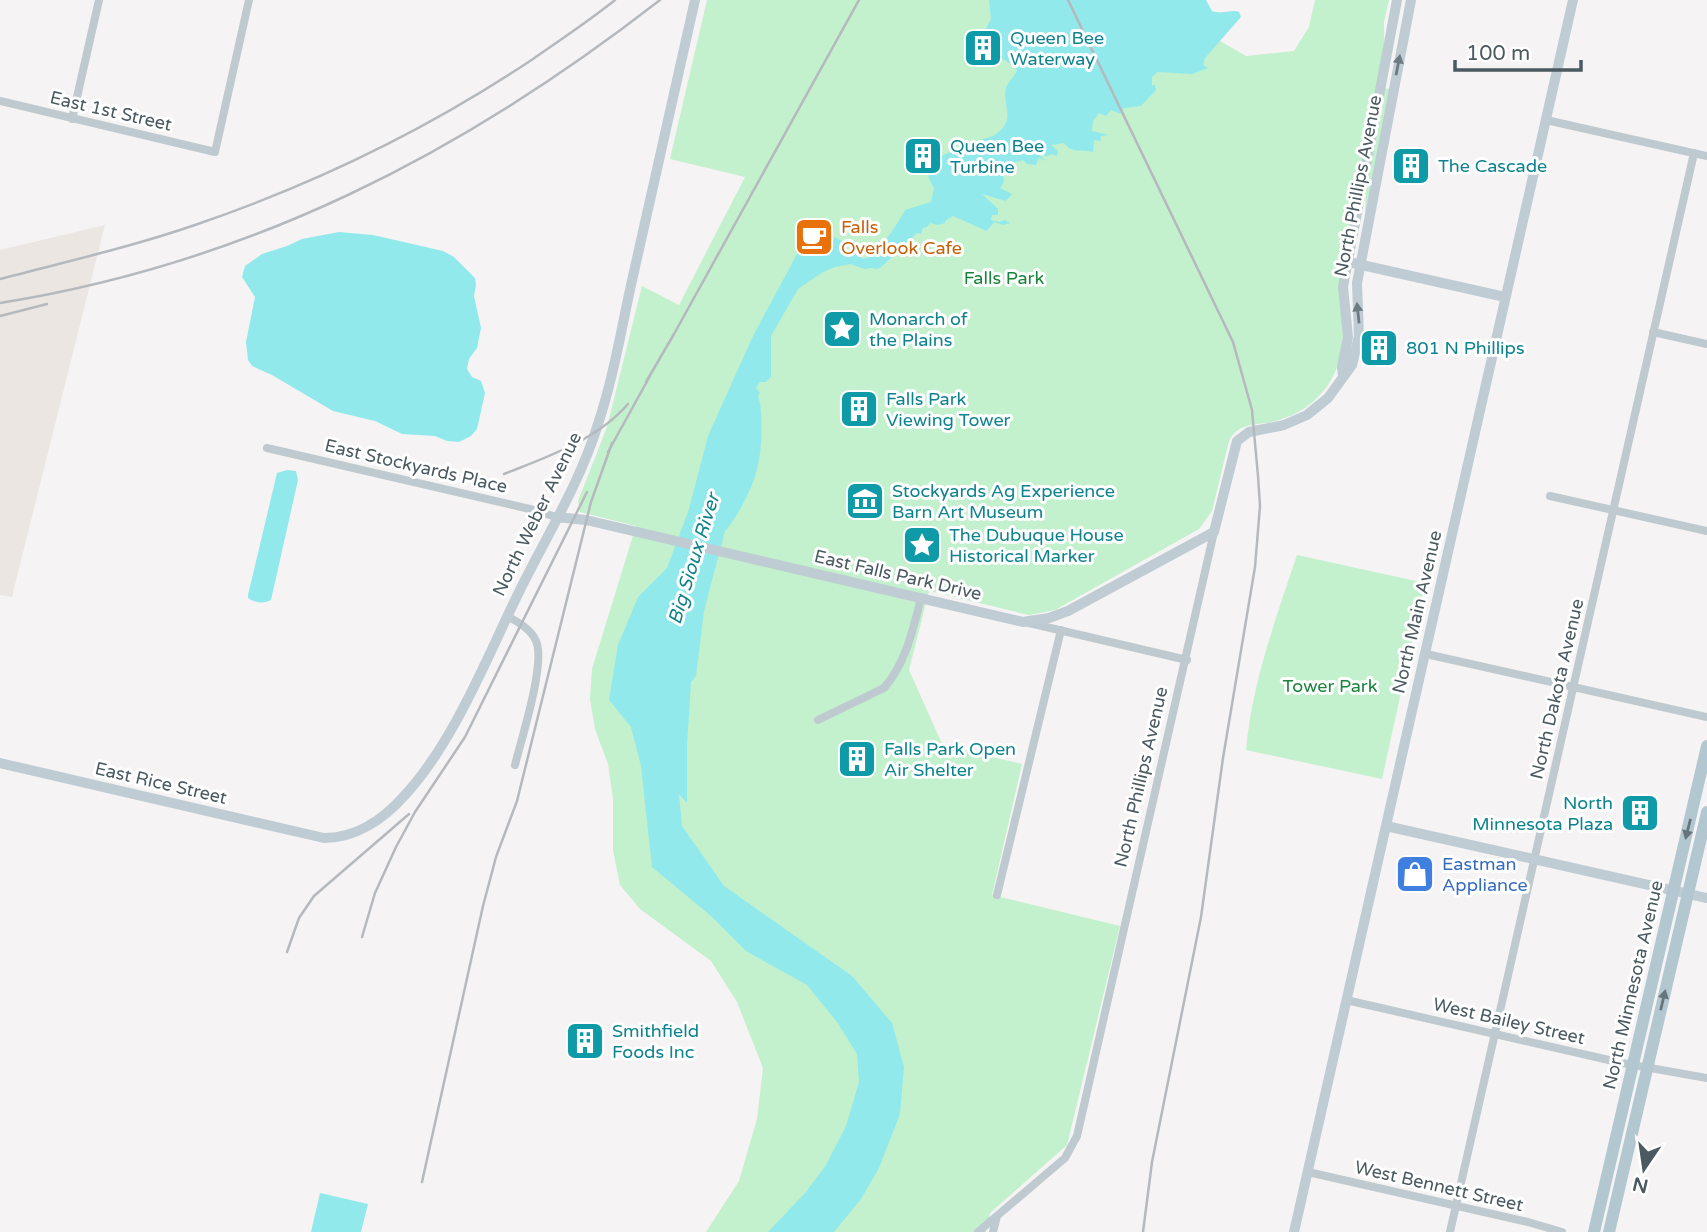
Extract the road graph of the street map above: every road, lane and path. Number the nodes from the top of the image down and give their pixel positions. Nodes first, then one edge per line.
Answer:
1 (99, 0) edge
2 (249, 0) edge
3 (695, 0) edge
4 (1397, 0) edge
5 (1410, 0) edge
6 (1573, 0) edge
7 (0, 101) edge
8 (72, 119) junction
9 (1546, 120) junction
10 (1694, 153) junction
11 (1707, 156) edge
12 (1347, 262) junction
13 (1360, 265) junction
14 (1505, 297) junction
15 (1653, 332) junction
16 (1707, 344) edge
17 (1343, 376) junction
18 (267, 448) dead end
19 (1550, 496) dead end
20 (1613, 510) junction
21 (556, 517) junction
22 (1707, 531) edge
23 (1214, 532) junction
24 (921, 598) junction
25 (507, 617) junction
26 (1023, 622) junction
27 (1061, 630) junction
28 (1426, 654) junction
29 (1186, 660) junction
30 (1573, 687) junction
31 (1707, 717) edge
32 (818, 720) dead end
33 (1707, 746) edge
34 (0, 763) edge
35 (515, 765) dead end
36 (1707, 812) edge
37 (1386, 826) junction
38 (314, 837) joint
39 (1534, 859) junction
40 (1673, 890) junction
41 (1688, 894) junction
42 (997, 895) dead end
43 (1707, 898) edge
44 (1346, 1000) junction
45 (1495, 1034) junction
46 (1633, 1064) junction
47 (1648, 1066) junction
48 (1707, 1078) edge
49 (1308, 1172) junction
50 (1456, 1206) junction
51 (997, 1216) junction
52 (978, 1232) edge
53 (993, 1232) edge
54 (1294, 1232) edge
55 (1450, 1232) edge
56 (1562, 1232) edge
57 (1594, 1232) edge
58 (1609, 1232) edge

1 - 8 street
2 - 8 street, East 1st Street
3 - 21 street, North Weber Avenue
4 - 12 street, North Phillips Avenue
13 -> 5 street, North Phillips Avenue
6 - 9 street, North Main Avenue
7 - 8 street, East 1st Street
9 - 10 street
9 - 14 street, North Main Avenue
10 - 11 street
10 - 15 street, North Dakota Avenue
12 - 13 street
12 - 17 street, North Phillips Avenue
13 - 14 street
17 -> 13 street, North Phillips Avenue
14 - 28 street, North Main Avenue
15 - 16 street
15 - 20 street, North Dakota Avenue
17 - 23 street, North Phillips Avenue
18 - 21 street, East Stockyards Place
19 - 20 street
20 - 22 street
20 - 30 street, North Dakota Avenue
21 - 24 street, East Falls Park Drive
21 - 25 street, North Weber Avenue
23 - 26 street, East Falls Park Drive
23 - 29 street, North Phillips Avenue
24 - 26 street, East Falls Park Drive
24 - 32 street
25 - 35 street
25 - 38 street, North Weber Avenue
26 - 27 street
27 - 29 street
27 - 42 street
28 - 30 street
28 - 37 street, North Main Avenue
29 - 51 street, North Phillips Avenue
30 - 31 street
30 - 39 street, North Dakota Avenue
33 -> 40 main road, North Minnesota Avenue
34 - 38 street, East Rice Street
36 - 41 main road, North Minnesota Avenue
37 - 39 street
37 - 44 street, North Main Avenue
39 - 40 street
39 - 45 street, North Dakota Avenue
40 - 41 street
40 - 46 main road, North Minnesota Avenue
41 - 43 street
47 -> 41 main road, North Minnesota Avenue
44 - 45 street, West Bailey Street
44 - 49 street, North Main Avenue
45 - 46 street, West Bailey Street
45 - 50 street, North Dakota Avenue
46 - 47 street, West Bailey Street
46 - 57 main road, North Minnesota Avenue
47 - 48 street, West Bailey Street
47 - 58 main road, North Minnesota Avenue
49 - 50 street, West Bennett Street
49 - 54 street, North Main Avenue
50 - 55 street, North Dakota Avenue
50 - 56 street, West Bennett Street
51 - 52 street, North Phillips Avenue
51 - 53 street

